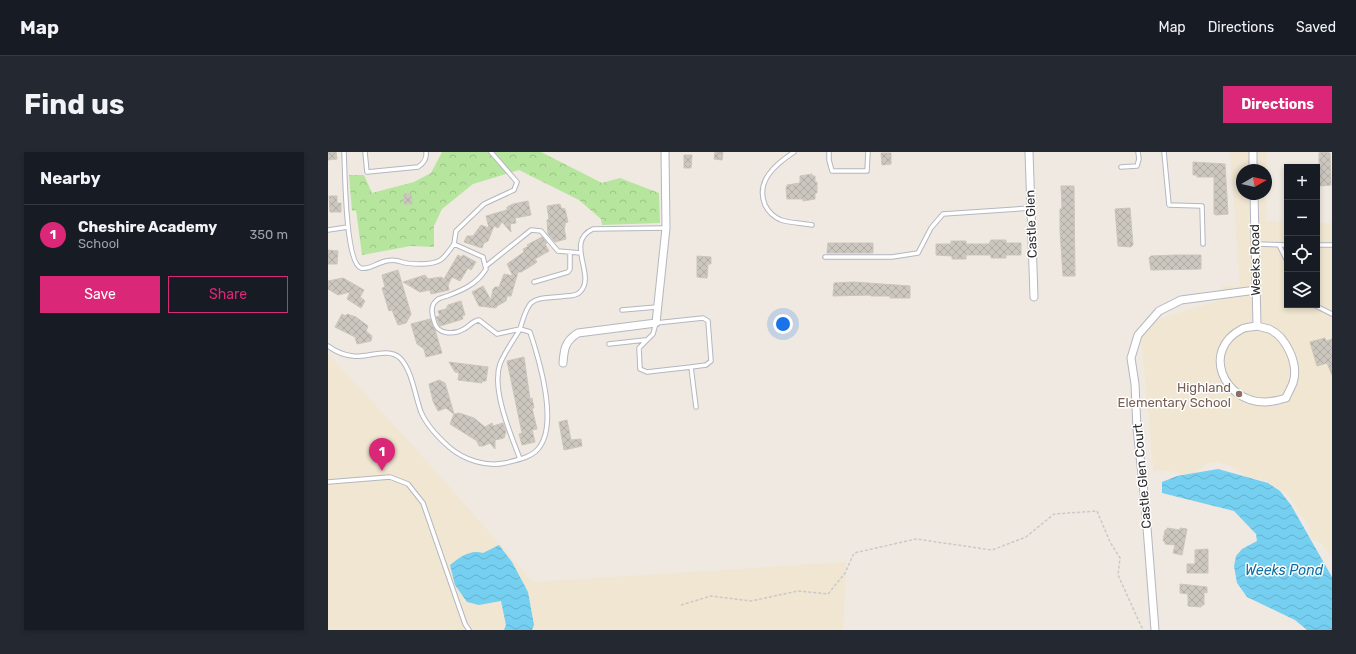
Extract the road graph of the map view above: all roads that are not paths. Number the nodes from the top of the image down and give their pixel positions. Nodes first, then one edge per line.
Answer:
1 (344, 152) edge
2 (365, 152) edge
3 (426, 152) edge
4 (491, 152) edge
5 (665, 152) edge
6 (794, 152) edge
7 (829, 152) edge
8 (868, 152) edge
9 (1028, 152) edge
10 (1138, 152) edge
11 (1164, 152) edge
12 (1253, 152) edge
13 (1254, 164) edge
14 (1121, 166) dead end
15 (1254, 200) edge
16 (1031, 208) junction
17 (812, 226) dead end
18 (348, 227) junction
19 (666, 228) junction
20 (328, 230) edge
21 (454, 244) junction
22 (1203, 244) dead end
23 (1255, 244) junction
24 (1280, 245) junction
25 (1284, 245) edge
26 (1320, 245) edge
27 (1332, 245) edge
28 (570, 252) junction
29 (581, 254) junction
30 (1284, 255) edge
31 (825, 257) dead end
32 (486, 266) junction
33 (534, 282) dead end
34 (1256, 290) junction
35 (1034, 297) dead end
36 (658, 306) junction
37 (1320, 308) edge
38 (622, 310) dead end
39 (1332, 314) edge
40 (656, 323) junction
41 (1257, 326) junction
42 (520, 329) junction
43 (645, 340) junction
44 (609, 344) dead end
45 (328, 346) edge
46 (563, 363) dead end
47 (691, 367) junction
48 (696, 406) dead end
49 (520, 459) junction
50 (328, 482) edge
51 (469, 630) edge
52 (1155, 630) edge

1 - 18 lane
2 - 3 lane
4 - 21 lane
5 - 19 street
6 - 17 lane
7 - 8 lane
9 - 16 street, Castle Glen
10 - 14 lane
11 - 22 lane
12 - 13 street
15 - 23 street, Weeks Road
16 - 31 lane
16 - 35 street, Castle Glen
18 - 20 lane
18 - 21 lane
19 - 29 lane
19 - 36 street
21 - 32 lane
23 - 24 lane
23 - 34 street, Weeks Road
24 - 25 lane
24 - 30 lane
26 - 27 lane
28 - 29 lane
28 - 32 lane
28 - 33 lane
29 - 42 lane
32 - 42 lane
34 - 41 street, Weeks Road
34 - 52 street, Castle Glen Court
36 - 38 lane
36 - 40 street
37 - 39 lane
40 - 43 lane
40 - 46 street
40 - 47 lane
41 - 41 street
42 - 49 lane
42 - 49 lane
43 - 44 lane
43 - 47 lane
45 - 49 lane
47 - 48 lane
50 - 51 lane

